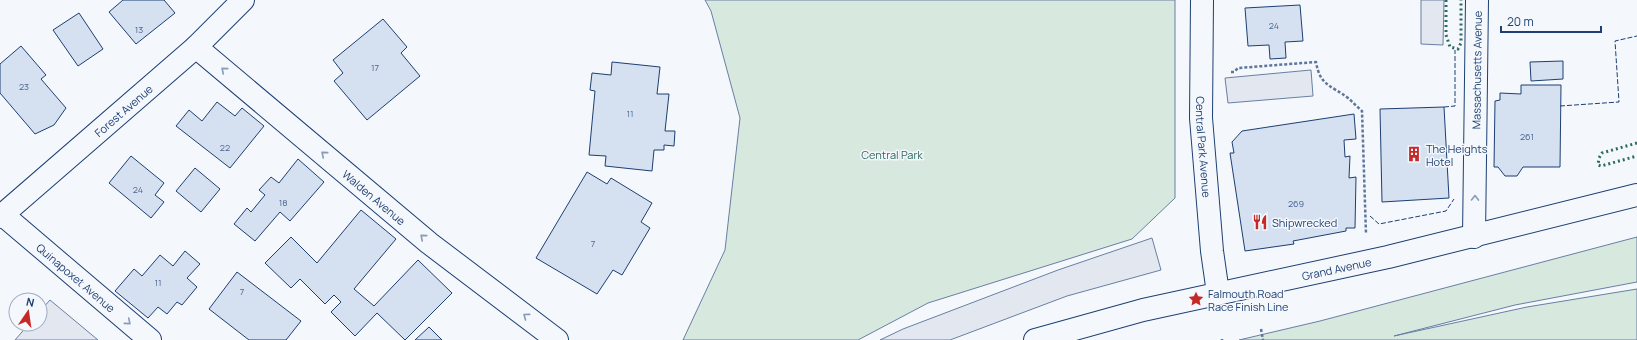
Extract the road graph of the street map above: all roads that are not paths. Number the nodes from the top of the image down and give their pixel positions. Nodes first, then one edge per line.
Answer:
1 (243, 0) edge
2 (1202, 0) edge
3 (1477, 0) edge
4 (196, 47) junction
5 (1637, 195) edge
6 (1, 216) edge
7 (1474, 236) junction
8 (1218, 293) junction
9 (150, 340) edge
10 (558, 340) edge
11 (1035, 340) edge

1 - 4 street, Forest Avenue
2 - 8 street, Central Park Avenue
7 -> 3 street, Massachusetts Avenue
4 - 6 street, Forest Avenue
10 -> 4 street, Walden Avenue
5 - 7 street, Grand Avenue
6 -> 9 street, Quinapoxet Avenue
7 - 8 street, Grand Avenue
8 - 11 street, Grand Avenue

